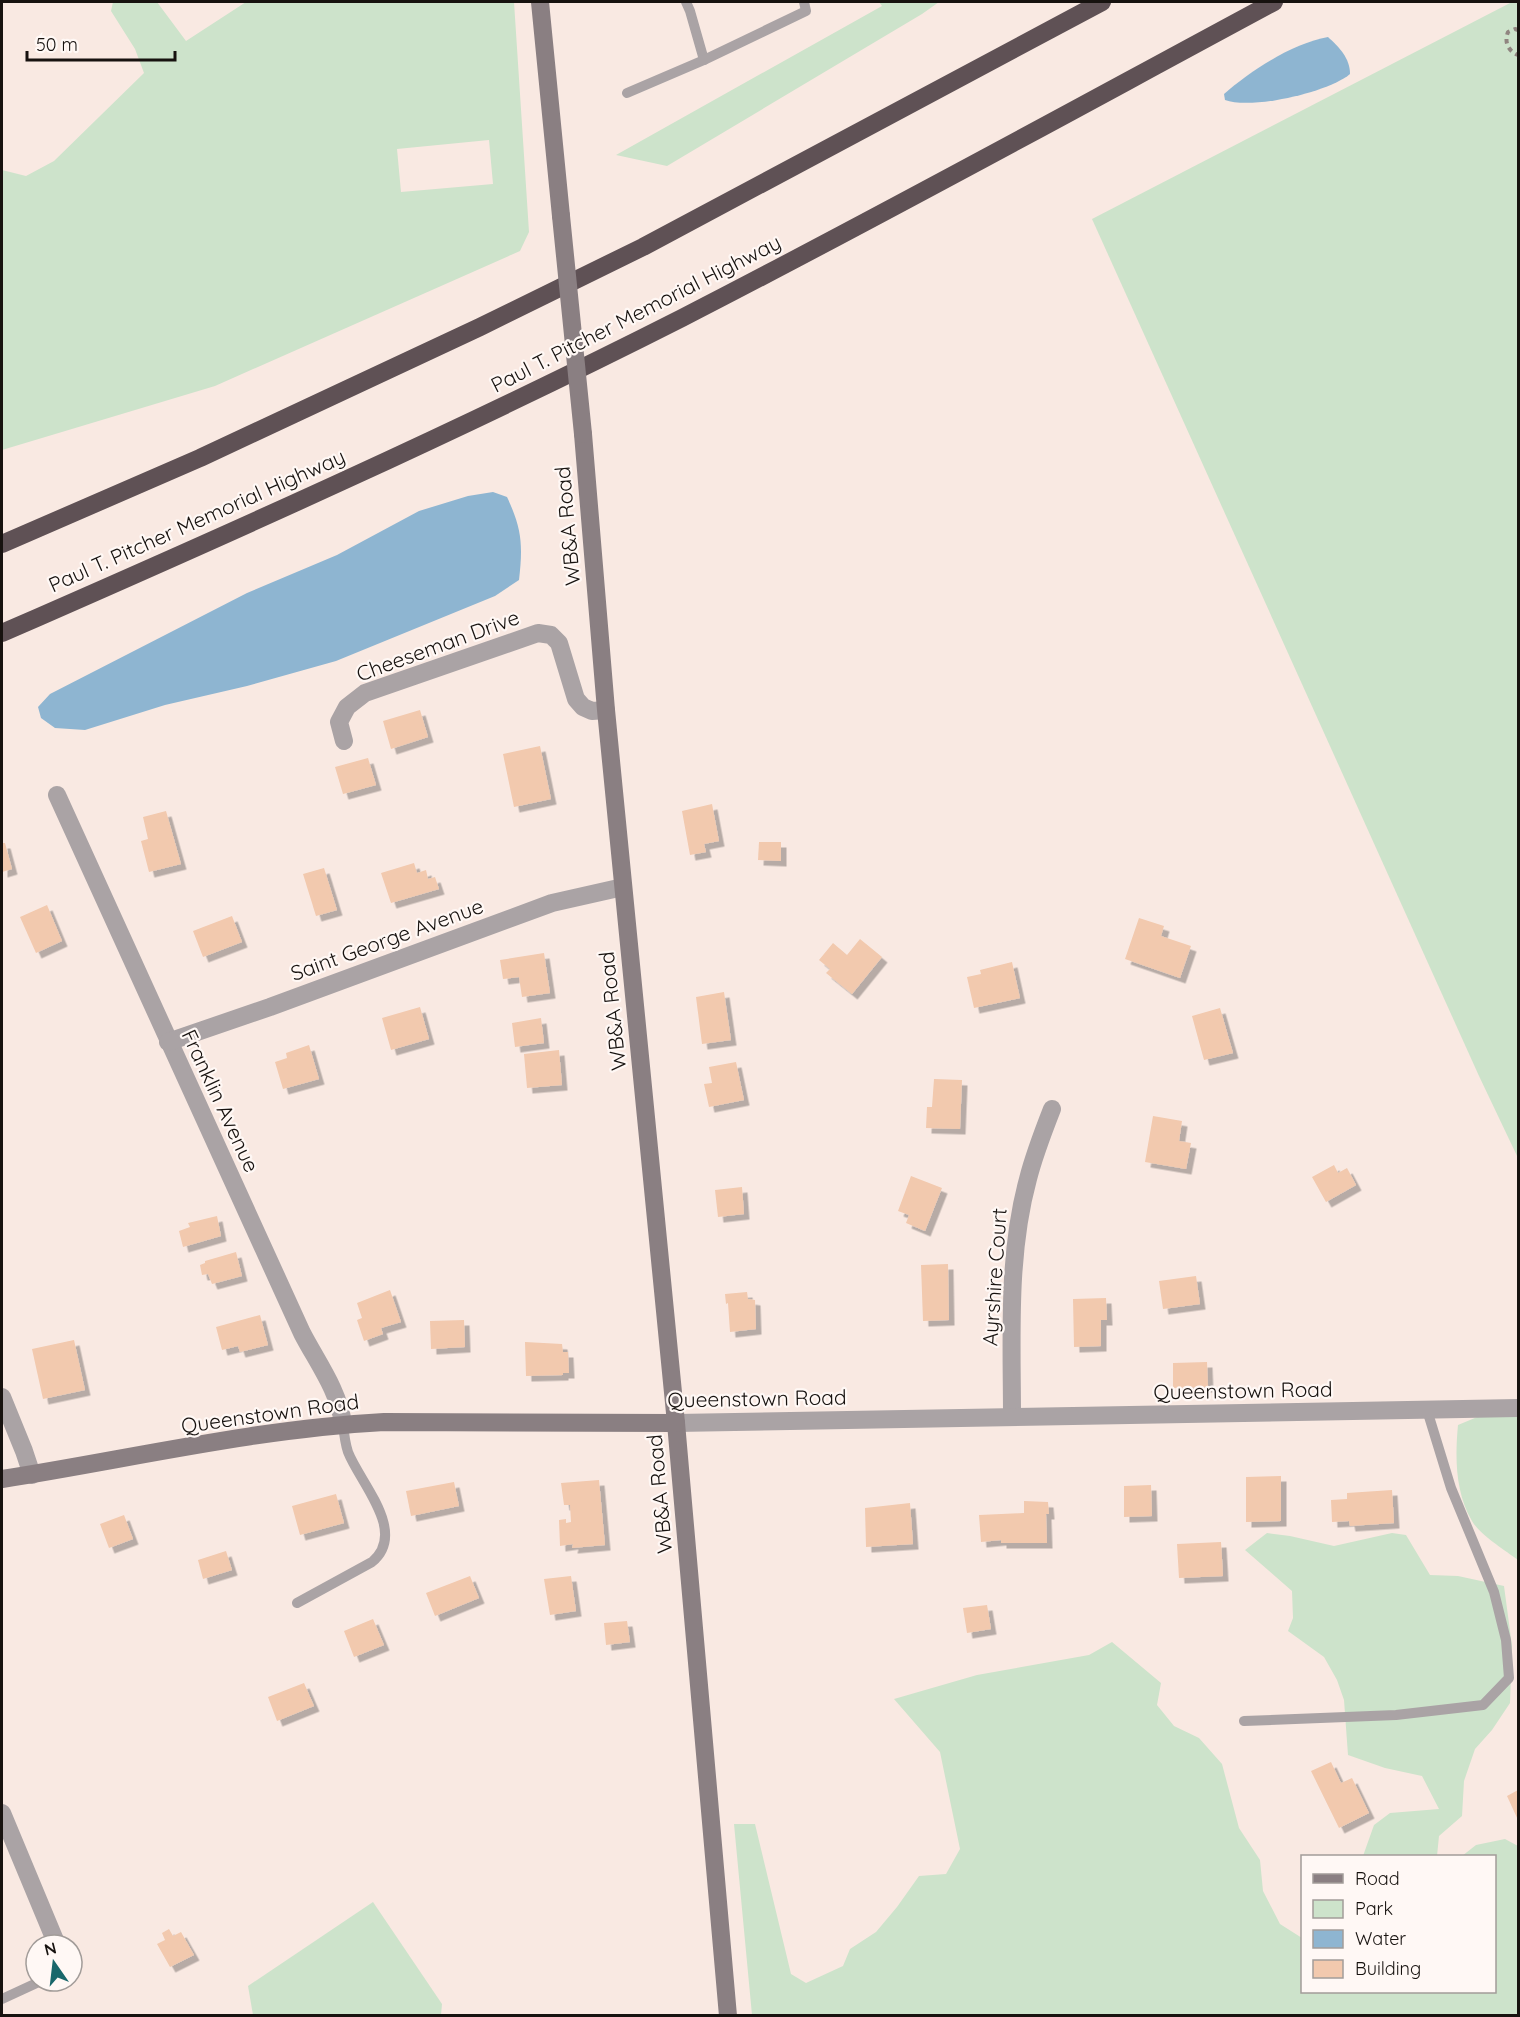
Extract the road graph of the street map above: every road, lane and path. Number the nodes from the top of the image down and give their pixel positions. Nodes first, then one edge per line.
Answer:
1 (540, 2) edge
2 (686, 2) edge
3 (804, 2) edge
4 (1102, 2) edge
5 (1274, 2) edge
6 (1518, 30) edge
7 (1518, 55) edge
8 (704, 60) junction
9 (627, 93) dead end
10 (2, 544) edge
11 (2, 633) edge
12 (606, 710) junction
13 (344, 741) dead end
14 (57, 795) dead end
15 (623, 886) junction
16 (168, 1042) junction
17 (1052, 1109) dead end
18 (2, 1397) edge
19 (1518, 1408) edge
20 (1427, 1410) junction
21 (1012, 1417) junction
22 (676, 1423) junction
23 (343, 1424) junction
24 (32, 1475) junction
25 (2, 1479) edge
26 (297, 1603) dead end
27 (1244, 1721) dead end
28 (2, 1813) edge
29 (52, 1933) edge
30 (24, 1989) edge
31 (2, 1999) edge
32 (728, 2016) edge

1 - 12 street, WB&A Road, bridge
2 - 8 lane
3 - 8 lane
4 - 10 highway
5 - 11 highway, Paul T. Pitcher Memorial Highway
6 - 7 path
8 - 9 lane
12 - 13 street, Cheeseman Drive
12 - 15 street, WB&A Road
14 - 16 street, Franklin Avenue
15 - 16 street, Saint George Avenue
15 - 22 street, WB&A Road
16 - 23 street, Franklin Avenue
17 - 21 street, Ayrshire Court
18 - 24 street
19 - 20 street, Queenstown Road
20 - 21 street, Queenstown Road
20 - 27 lane
21 - 22 street, Queenstown Road
22 - 23 street, Queenstown Road
22 - 32 street, WB&A Road
23 - 24 street, Queenstown Road
23 - 26 lane
24 - 25 street, Queenstown Road
28 - 29 street
30 - 31 lane

